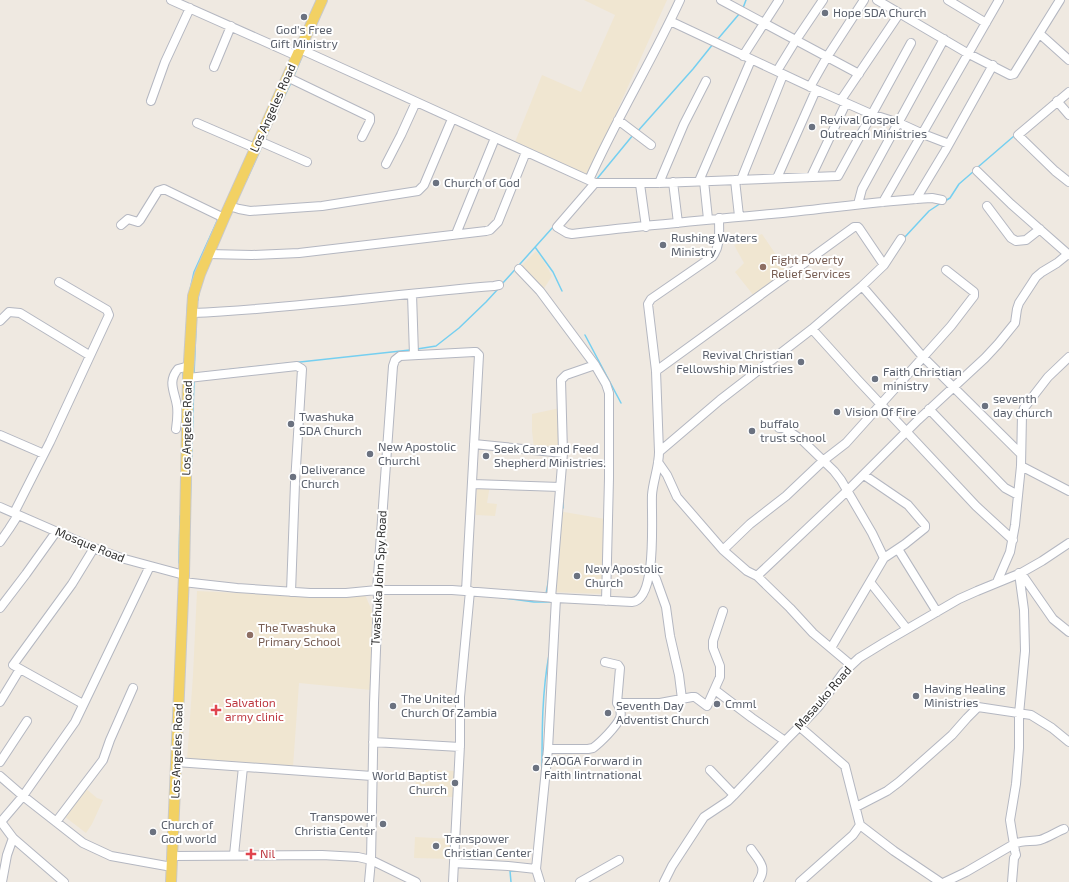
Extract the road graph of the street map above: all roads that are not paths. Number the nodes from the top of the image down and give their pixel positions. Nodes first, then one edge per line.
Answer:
1 (171, 0) edge
2 (322, 0) edge
3 (680, 0) edge
4 (722, 0) edge
5 (779, 0) edge
6 (823, 0) edge
7 (864, 0) edge
8 (877, 0) edge
9 (948, 0) edge
10 (999, 0) edge
11 (1060, 0) edge
12 (180, 2) edge
13 (190, 8) junction
14 (899, 14) junction
15 (670, 21) junction
16 (765, 23) junction
17 (986, 23) junction
18 (231, 26) junction
19 (1040, 34) junction
20 (944, 39) junction
21 (796, 40) junction
22 (911, 43) dead end
23 (298, 53) junction
24 (969, 54) junction
25 (743, 56) junction
26 (827, 57) junction
27 (751, 60) junction
28 (1069, 60) edge
29 (993, 65) junction
30 (214, 66) dead end
31 (780, 73) junction
32 (859, 74) junction
33 (288, 77) junction
34 (706, 81) dead end
35 (813, 89) junction
36 (1069, 92) edge
37 (151, 101) dead end
38 (1057, 101) junction
39 (416, 102) junction
40 (844, 102) junction
41 (871, 114) junction
42 (1069, 115) edge
43 (452, 119) junction
44 (618, 120) junction
45 (197, 123) dead end
46 (899, 123) junction
47 (923, 134) junction
48 (362, 137) dead end
49 (495, 138) junction
50 (257, 144) junction
51 (949, 144) junction
52 (650, 145) dead end
53 (526, 152) junction
54 (307, 162) dead end
55 (386, 164) dead end
56 (977, 171) dead end
57 (811, 177) junction
58 (777, 178) junction
59 (738, 180) junction
60 (701, 181) junction
61 (592, 182) junction
62 (673, 182) junction
63 (1069, 182) edge
64 (659, 183) junction
65 (640, 184) junction
66 (916, 199) junction
67 (942, 200) dead end
68 (883, 202) junction
69 (858, 204) junction
70 (229, 206) junction
71 (987, 206) dead end
72 (739, 216) junction
73 (223, 217) junction
74 (719, 218) junction
75 (708, 219) junction
76 (678, 223) junction
77 (121, 225) dead end
78 (646, 227) junction
79 (1040, 229) junction
80 (456, 234) junction
81 (901, 239) dead end
82 (208, 254) junction
83 (1068, 254) edge
84 (884, 265) junction
85 (519, 269) dead end
86 (946, 270) dead end
87 (59, 282) dead end
88 (499, 284) dead end
89 (862, 286) junction
90 (412, 294) junction
91 (192, 313) junction
92 (0, 321) edge
93 (812, 329) junction
94 (89, 355) junction
95 (414, 355) junction
96 (1069, 356) edge
97 (923, 357) junction
98 (594, 365) junction
99 (189, 366) junction
100 (656, 371) junction
101 (188, 378) junction
102 (954, 388) junction
103 (881, 404) junction
104 (929, 409) junction
105 (779, 428) dead end
106 (176, 430) dead end
107 (906, 432) junction
108 (0, 435) edge
109 (474, 444) junction
110 (659, 452) junction
111 (562, 453) junction
112 (44, 454) junction
113 (1021, 454) junction
114 (824, 460) junction
115 (658, 462) junction
116 (1021, 466) junction
117 (864, 475) junction
118 (472, 484) junction
119 (560, 487) junction
120 (848, 491) junction
121 (1069, 491) edge
122 (1018, 495) junction
123 (0, 507) edge
124 (16, 514) junction
125 (56, 532) junction
126 (1012, 540) junction
127 (0, 542) edge
128 (1069, 543) edge
129 (94, 548) junction
130 (898, 549) junction
131 (723, 550) junction
132 (884, 558) junction
133 (150, 566) junction
134 (650, 570) junction
135 (1020, 573) junction
136 (757, 576) junction
137 (183, 578) junction
138 (870, 582) junction
139 (997, 582) junction
140 (377, 590) junction
141 (468, 591) junction
142 (291, 592) junction
143 (553, 598) junction
144 (606, 601) junction
145 (0, 608) edge
146 (723, 611) dead end
147 (937, 612) junction
148 (907, 629) junction
149 (1069, 632) edge
150 (831, 648) junction
151 (605, 662) dead end
152 (851, 665) junction
153 (20, 669) junction
154 (133, 688) dead end
155 (715, 690) junction
156 (682, 699) junction
157 (0, 702) edge
158 (617, 703) junction
159 (83, 704) junction
160 (1019, 714) junction
161 (27, 721) dead end
162 (800, 727) junction
163 (785, 741) junction
164 (373, 742) junction
165 (1069, 742) edge
166 (460, 747) junction
167 (548, 749) junction
168 (0, 762) edge
169 (176, 762) junction
170 (243, 767) junction
171 (710, 770) dead end
172 (0, 776) edge
173 (372, 776) junction
174 (734, 795) junction
175 (23, 796) junction
176 (856, 807) junction
177 (56, 822) junction
178 (0, 823) edge
179 (860, 825) junction
180 (1064, 829) dead end
181 (13, 838) junction
182 (1014, 844) junction
183 (751, 849) dead end
184 (234, 855) junction
185 (173, 856) junction
186 (371, 860) junction
187 (618, 860) dead end
188 (454, 863) junction
189 (172, 867) junction
190 (536, 869) junction
191 (2, 882) edge
192 (64, 882) edge
193 (171, 882) edge
194 (369, 882) edge
195 (416, 882) edge
196 (453, 882) edge
197 (540, 882) edge
198 (580, 882) edge
199 (664, 882) edge
200 (758, 882) edge
201 (800, 882) edge
202 (940, 882) edge
203 (946, 882) edge
204 (1012, 882) edge

1 - 12 street
2 - 23 main road, Los Angeles Road
3 - 15 street
4 - 16 street
5 - 16 street
6 - 21 street
7 - 26 street
8 - 14 street
9 - 17 street
10 - 17 street
11 - 19 street
12 - 13 street
13 - 18 street
13 - 37 street
14 - 20 street
14 - 32 street
15 - 25 street
15 - 44 street
16 - 21 street
16 - 25 street
17 - 24 street
18 - 23 street
18 - 30 street
19 - 28 street
19 - 29 street
20 - 24 street
20 - 46 street
21 - 26 street
21 - 31 street
22 - 41 street
23 - 33 main road, Los Angeles Road
23 - 39 street
24 - 29 street
24 - 47 street
25 - 27 street
26 - 32 street
26 - 35 street
27 - 31 street
27 - 60 street
29 - 51 street
31 - 35 street
31 - 59 street
32 - 40 street
33 - 48 street
33 - 50 main road, Los Angeles Road
34 - 64 street
35 - 40 street
35 - 58 street
36 - 38 street
38 - 42 street
38 - 63 street
39 - 43 street
39 - 55 street
40 - 41 street
40 - 57 street
41 - 46 street
41 - 57 street
43 - 49 street
43 - 70 street
44 - 52 street
44 - 61 street
45 - 50 street
46 - 47 street
46 - 69 street
47 - 51 street
47 - 68 street
49 - 53 street
49 - 80 street
50 - 54 street
50 - 70 main road, Los Angeles Road
51 - 66 street
53 - 61 street
53 - 80 street
56 - 79 street
57 - 58 street
58 - 59 street
59 - 60 street
59 - 72 street
60 - 62 street
60 - 75 street
61 - 65 street
61 - 78 street
62 - 64 street
62 - 76 street
64 - 65 street
65 - 78 street
66 - 67 street
66 - 68 street
68 - 69 street
69 - 72 street
70 - 73 main road, Los Angeles Road
71 - 79 street
72 - 74 street
73 - 77 street
73 - 82 main road, Los Angeles Road
74 - 75 street
74 - 100 street
75 - 76 street
76 - 78 street
79 - 83 street
80 - 82 street
81 - 84 street
82 - 91 main road, Los Angeles Road
83 - 102 street
84 - 89 street
84 - 100 street
85 - 98 street
86 - 97 street
87 - 94 street
88 - 90 street
89 - 93 street
89 - 97 street
90 - 91 street
90 - 95 street
91 - 99 main road, Los Angeles Road
92 - 94 street
93 - 103 street
93 - 110 street
94 - 112 street
95 - 109 street, Twashuka John Spy Road
95 - 140 street, Twashuka John Spy Road
96 - 113 street
97 - 102 street
97 - 103 street
98 - 111 street
98 - 144 street
99 - 101 main road, Los Angeles Road
99 - 106 street
100 - 110 street
101 - 137 main road, Los Angeles Road
101 - 142 street
102 - 104 street
102 - 113 street
103 - 107 street
103 - 114 street
104 - 107 street
104 - 122 street
105 - 114 street
107 - 117 street
107 - 126 street
108 - 112 street
109 - 111 street
109 - 118 street
110 - 115 street
111 - 119 street
112 - 124 street
113 - 116 street
114 - 120 street
114 - 131 street
115 - 131 street
115 - 134 street
116 - 121 street
116 - 122 street
117 - 120 street
117 - 130 street
118 - 119 street
118 - 141 street
119 - 143 street
120 - 132 street
120 - 136 street
122 - 126 street
123 - 124 street, Mosque Road
124 - 125 street, Mosque Road
124 - 127 street
125 - 129 street, Mosque Road
125 - 145 street
126 - 139 street
128 - 135 street, Masauko Road
129 - 133 street, Mosque Road
129 - 153 street
130 - 132 street
130 - 147 street
131 - 136 street
132 - 138 street
133 - 137 street, Mosque Road
133 - 159 street
134 - 144 street, Mosque Road
134 - 156 street
135 - 139 street, Masauko Road
135 - 149 street
135 - 160 street
136 - 150 street
137 - 142 street, Mosque Road
137 - 169 main road, Los Angeles Road
138 - 148 street
138 - 150 street
139 - 147 street, Masauko Road
140 - 141 street, Mosque Road
140 - 142 street, Mosque Road
140 - 164 street, Twashuka John Spy Road
141 - 143 street, Mosque Road
141 - 166 street
143 - 144 street, Mosque Road
143 - 167 street
146 - 155 street
147 - 148 street, Masauko Road
148 - 152 street, Masauko Road
150 - 152 street
151 - 158 street
152 - 162 street, Masauko Road
153 - 157 street
153 - 159 street
154 - 177 street
155 - 156 street
155 - 163 street
156 - 158 street
158 - 167 street
159 - 175 street
160 - 165 street
160 - 176 street
160 - 182 street
161 - 168 street
162 - 163 street, Masauko Road
162 - 176 street
163 - 174 street, Masauko Road
164 - 166 street
164 - 173 street, Twashuka John Spy Road
166 - 188 street
167 - 190 street
169 - 170 street
169 - 185 main road, Los Angeles Road
170 - 173 street
170 - 184 street
171 - 174 street
172 - 175 street
173 - 186 street, Twashuka John Spy Road
174 - 199 street, Masauko Road
175 - 177 street
175 - 178 street
176 - 179 street
177 - 189 street
178 - 181 street
179 - 201 street
179 - 202 street
180 - 182 street
181 - 191 street
181 - 192 street
182 - 203 street
182 - 204 street
183 - 200 street
184 - 185 street
184 - 186 street
185 - 189 main road, Los Angeles Road
186 - 194 street, Twashuka John Spy Road
186 - 195 street
187 - 198 street
188 - 190 street
188 - 196 street
189 - 193 main road, Los Angeles Road
190 - 197 street

